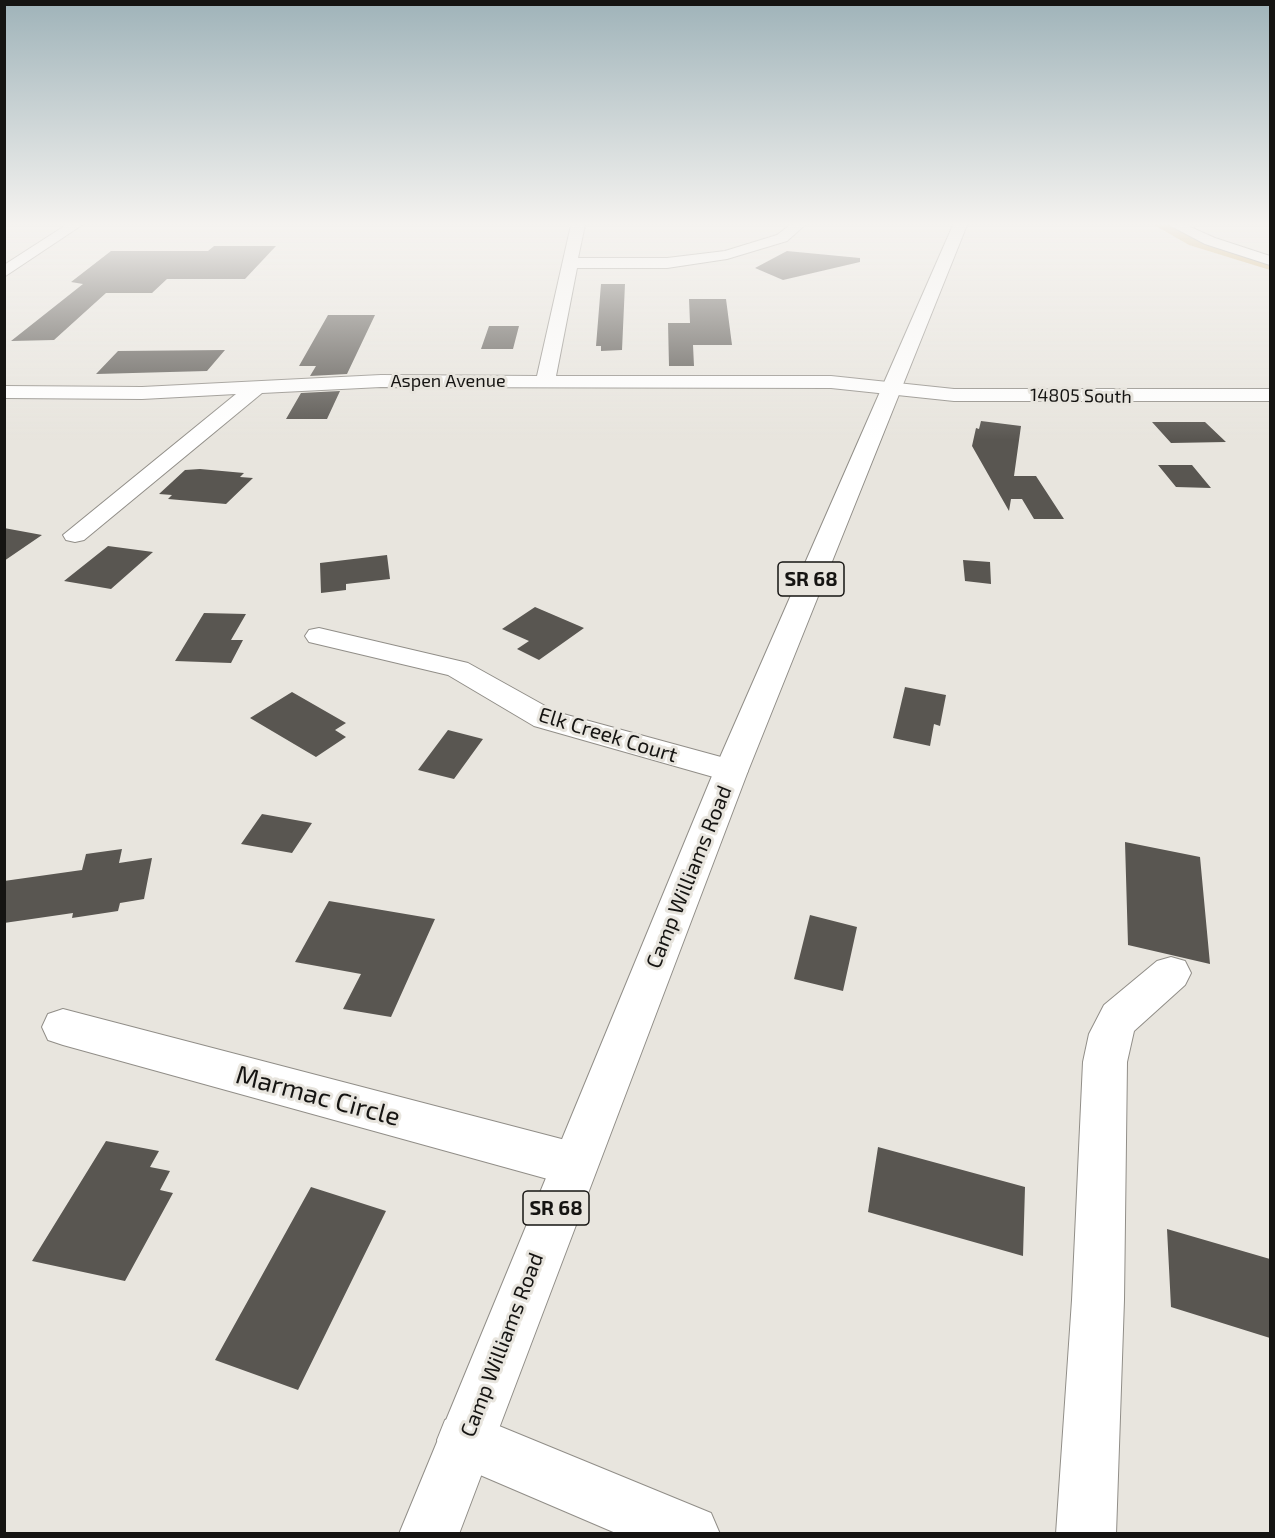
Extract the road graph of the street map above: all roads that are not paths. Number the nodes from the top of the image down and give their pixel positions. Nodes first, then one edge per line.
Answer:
1 (564, 297) edge
2 (930, 297) edge
3 (545, 382) junction
4 (257, 387) junction
5 (892, 387) junction
6 (4, 392) edge
7 (1270, 395) edge
8 (75, 535) dead end
9 (319, 636) dead end
10 (731, 771) junction
11 (1171, 973) dead end
12 (63, 1027) dead end
13 (573, 1164) junction
14 (465, 1440) junction
15 (429, 1533) edge
16 (690, 1533) edge
17 (1086, 1533) edge

1 - 3 street
2 - 5 street, Camp Williams Road / SR 68
3 - 4 street, Aspen Avenue
3 - 5 street, Aspen Avenue
4 - 6 street, Aspen Avenue
4 - 8 street
5 - 7 street, 14805 South
5 - 10 street, Camp Williams Road / SR 68
9 - 10 street, Elk Creek Court
10 - 13 street, Camp Williams Road / SR 68
11 - 17 street
12 - 13 street, Marmac Circle
13 - 14 street, Camp Williams Road / SR 68
14 - 15 street, Camp Williams Road / SR 68
14 - 16 street

